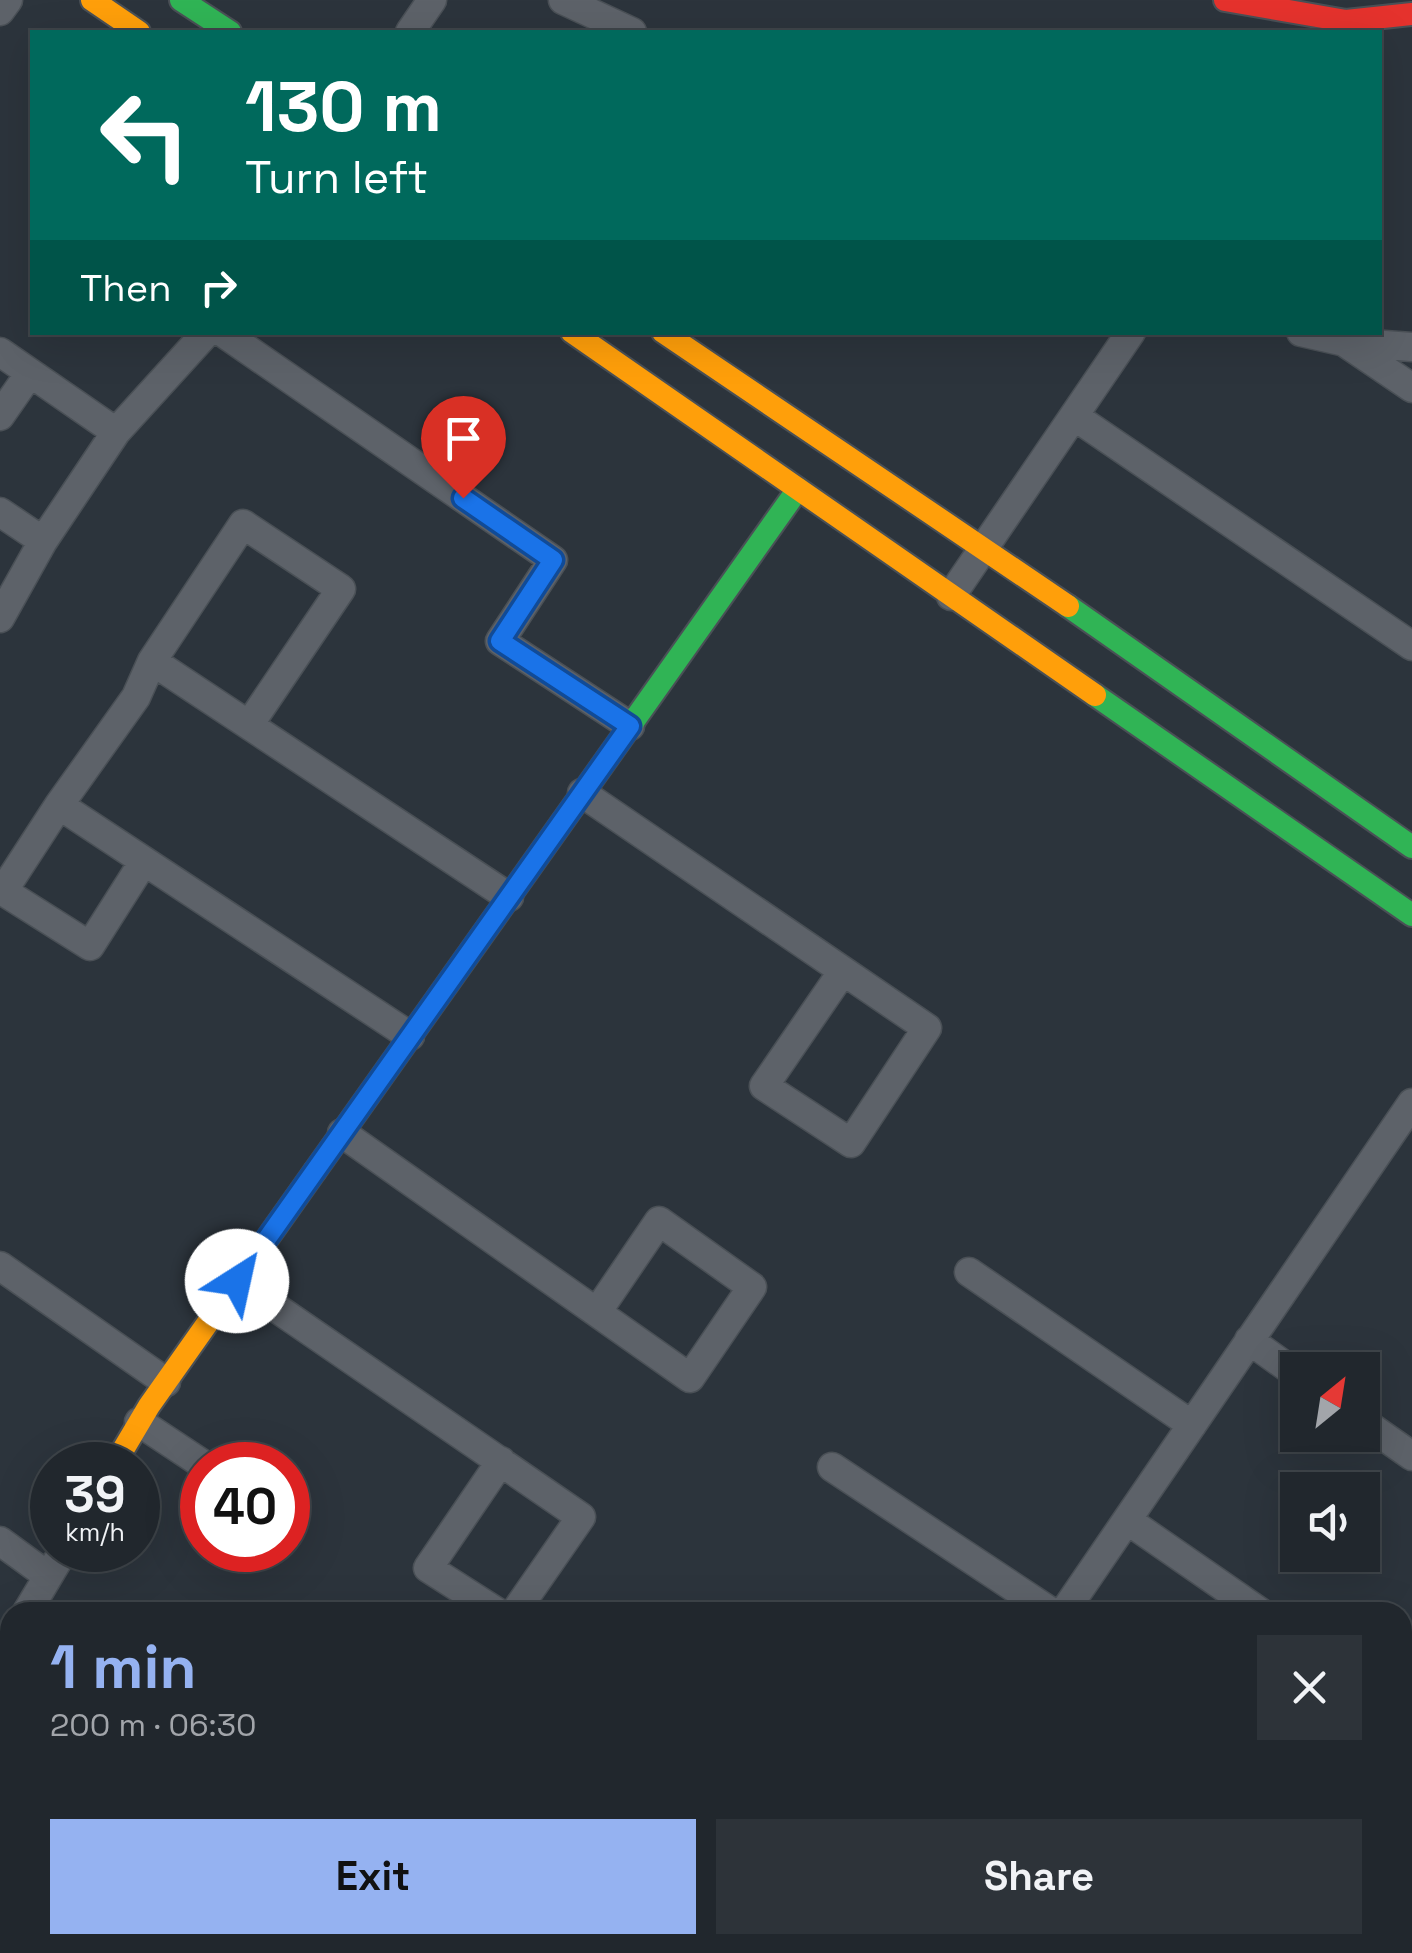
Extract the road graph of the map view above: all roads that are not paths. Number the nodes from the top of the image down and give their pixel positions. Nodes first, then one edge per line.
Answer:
1 (8, 0) edge
2 (92, 0) edge
3 (181, 0) edge
4 (432, 0) edge
5 (563, 0) edge
6 (1226, 0) edge
7 (0, 11) edge
8 (1412, 14) edge
9 (136, 30) edge
10 (227, 30) edge
11 (411, 30) edge
12 (628, 30) edge
13 (204, 335) edge
14 (226, 335) edge
15 (576, 335) edge
16 (667, 335) edge
17 (1128, 335) edge
18 (1314, 335) edge
19 (1345, 342) junction
20 (1412, 346) edge
21 (0, 352) edge
22 (30, 373) junction
23 (1412, 388) edge
24 (0, 416) edge
25 (1074, 416) junction
26 (116, 432) junction
27 (798, 490) junction
28 (0, 512) edge
29 (43, 541) junction
30 (984, 547) junction
31 (951, 596) junction
32 (0, 618) edge
33 (1412, 646) edge
34 (152, 662) junction
35 (249, 725) junction
36 (630, 726) junction
37 (582, 794) junction
38 (59, 805) junction
39 (1412, 847) edge
40 (144, 861) junction
41 (2, 894) edge
42 (509, 897) junction
43 (1412, 915) edge
44 (843, 971) junction
45 (410, 1036) junction
46 (1412, 1103) edge
47 (342, 1133) junction
48 (0, 1266) edge
49 (969, 1272) dead end
50 (237, 1281) junction
51 (597, 1312) junction
52 (1249, 1340) junction
53 (1280, 1362) edge
54 (166, 1382) junction
55 (139, 1422) junction
56 (1192, 1426) junction
57 (1380, 1434) edge
58 (127, 1442) edge
59 (180, 1449) edge
60 (1412, 1456) edge
61 (501, 1461) junction
62 (832, 1467) dead end
63 (1127, 1520) junction
64 (0, 1541) edge
65 (50, 1572) edge
66 (48, 1576) junction
67 (32, 1602) edge
68 (481, 1602) edge
69 (522, 1602) edge
70 (1036, 1602) edge
71 (1071, 1602) edge
72 (1246, 1602) edge

1 - 7 street
2 - 9 street
3 - 10 street
4 - 11 street
5 - 12 street
6 - 8 street
13 - 26 street
14 - 36 street
15 - 27 street
16 - 30 street
17 - 25 street
18 - 19 street
19 - 20 street
19 - 23 street
21 - 22 street
22 - 24 street
22 - 26 street
25 - 30 street
25 - 33 street
26 - 29 street
27 - 31 street
27 - 36 street
28 - 29 street
29 - 32 street
30 - 31 street
30 - 39 street
31 - 43 street
34 - 35 street
34 - 35 street
34 - 38 street
35 - 42 street
36 - 37 street
37 - 42 street
37 - 44 street
38 - 40 street
38 - 41 street
40 - 41 street
40 - 45 street
42 - 45 street
44 - 44 street
45 - 47 street
46 - 52 street
47 - 50 street
47 - 51 street
48 - 54 street
49 - 56 street
50 - 54 street
50 - 61 street
51 - 51 street
52 - 53 street
52 - 56 street
54 - 55 street
55 - 58 street
55 - 59 street
56 - 63 street
57 - 60 street
61 - 68 street
61 - 69 street
62 - 70 street
63 - 71 street
63 - 72 street
64 - 66 street
65 - 66 street
66 - 67 street

